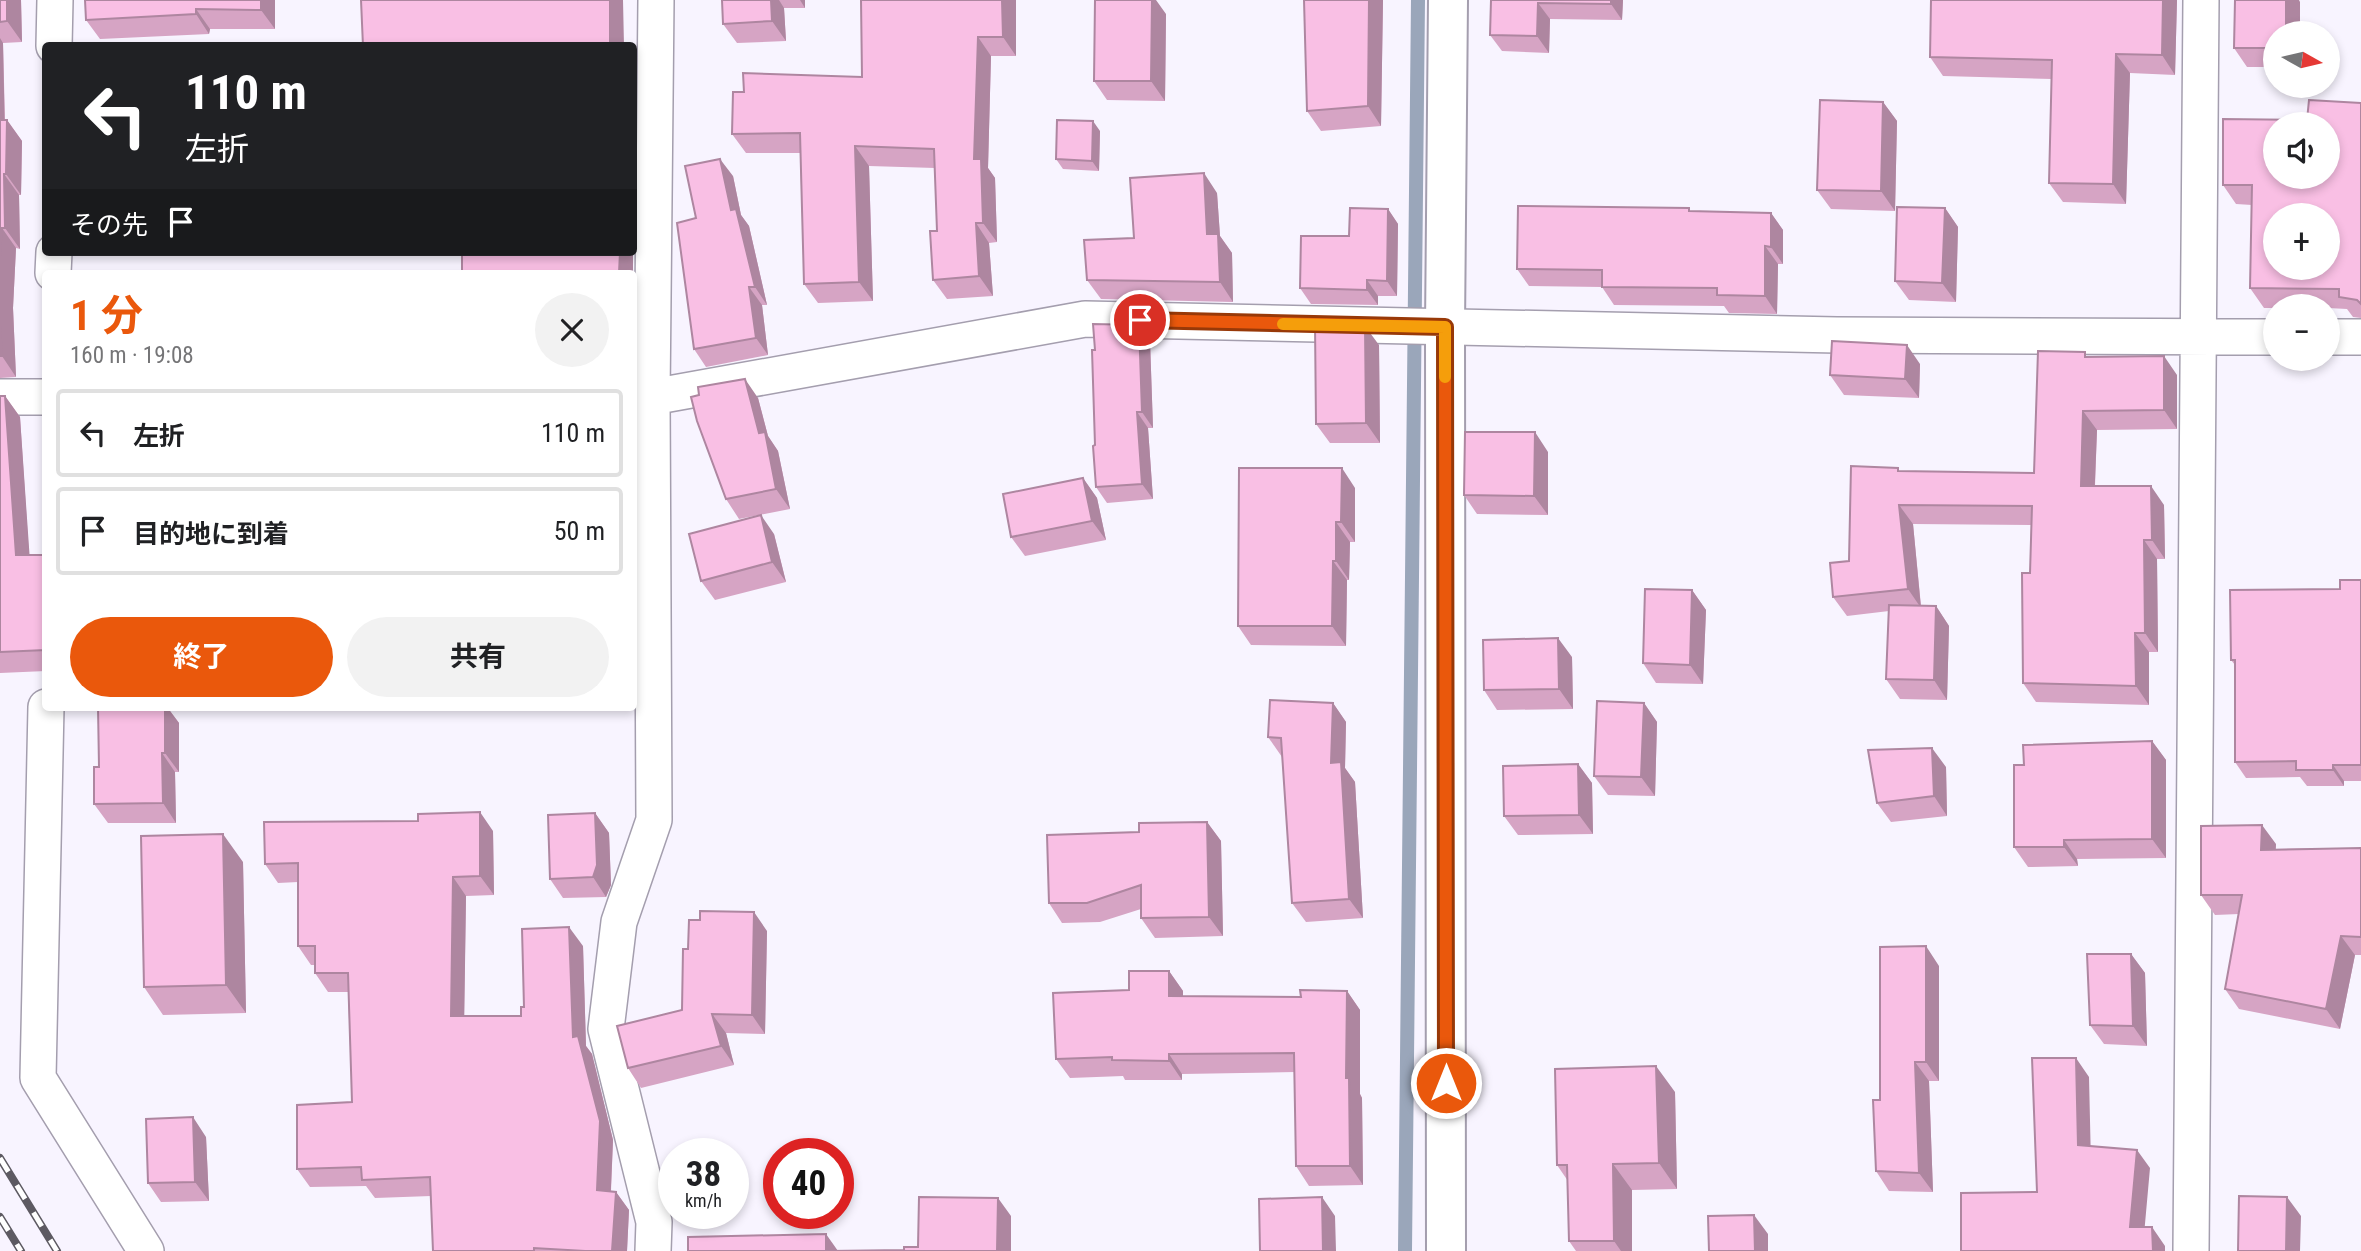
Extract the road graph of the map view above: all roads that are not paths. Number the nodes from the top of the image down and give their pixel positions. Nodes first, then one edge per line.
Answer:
1 (55, 0) edge
2 (656, 0) edge
3 (1448, 0) edge
4 (2201, 0) edge
5 (54, 42) edge
6 (1445, 327) junction
7 (2197, 336) junction
8 (2263, 337) edge
9 (2340, 337) edge
10 (2361, 337) edge
11 (0, 397) edge
12 (42, 397) edge
13 (643, 397) edge
14 (46, 711) edge
15 (146, 1251) edge
16 (653, 1251) edge
17 (1446, 1251) edge
18 (2191, 1251) edge

1 - 5 street
2 - 13 street
3 - 6 street
4 - 7 street
6 - 7 street
6 - 13 street
6 - 17 street
7 - 8 street
7 - 18 street
9 - 10 street
11 - 12 street
13 - 16 street
14 - 15 street

